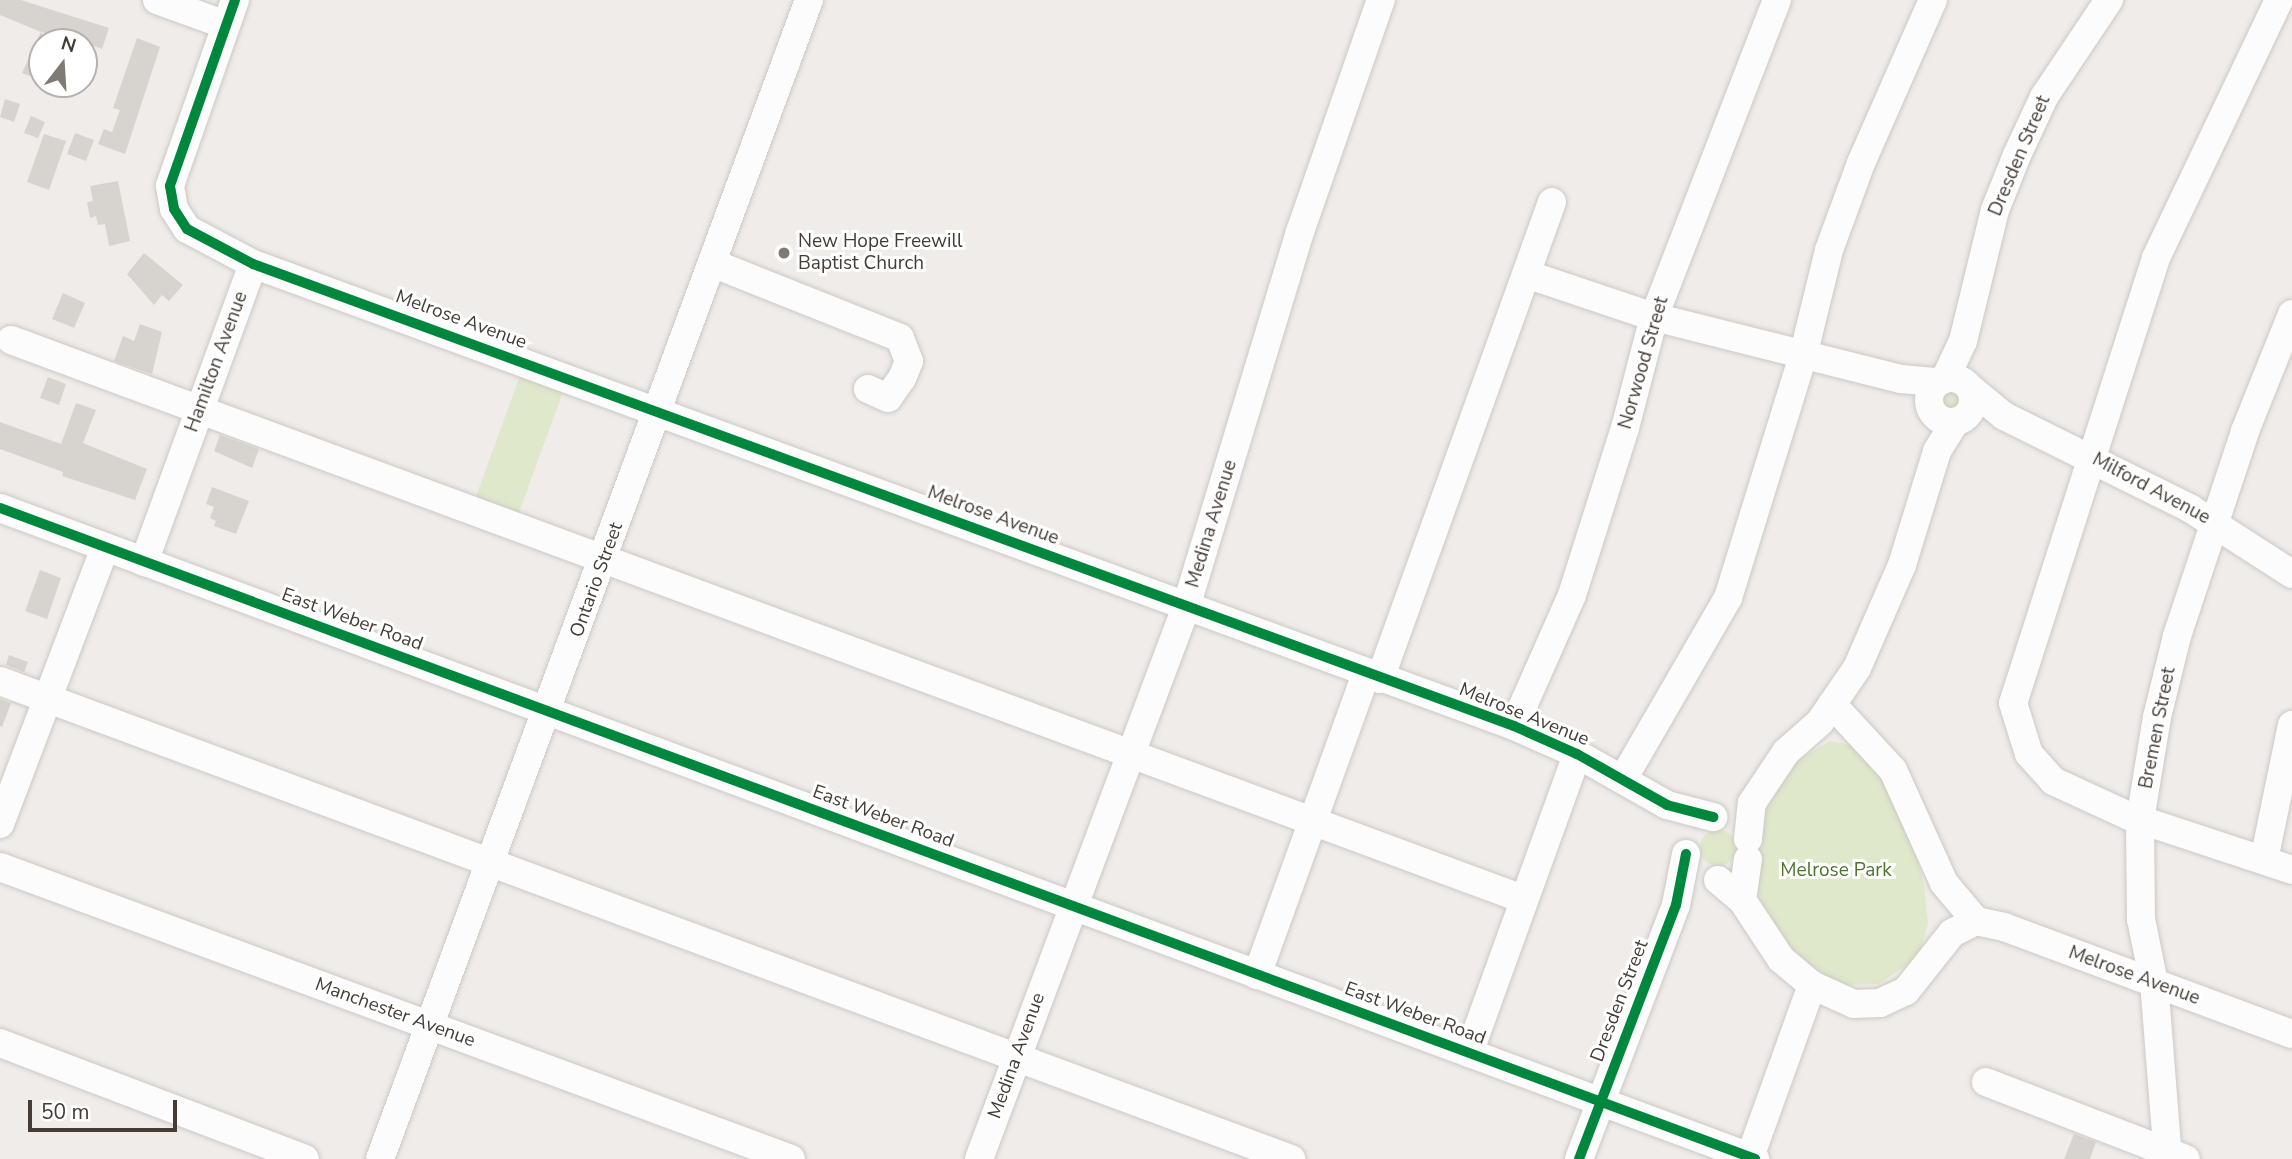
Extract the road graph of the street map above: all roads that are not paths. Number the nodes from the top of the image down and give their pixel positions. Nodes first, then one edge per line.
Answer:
1 (157, 0) edge
2 (809, 0) edge
3 (1381, 0) edge
4 (1777, 0) edge
5 (1933, 0) edge
6 (2109, 0) edge
7 (2279, 0) edge
8 (2094, 11) edge
9 (231, 13) edge
10 (1552, 202) dead end
11 (712, 263) junction
12 (253, 264) junction
13 (1529, 275) junction
14 (2292, 314) edge
15 (1654, 317) junction
16 (11, 340) dead end
17 (1804, 352) junction
18 (868, 389) dead end
19 (1950, 399) junction
20 (200, 410) junction
21 (658, 411) junction
22 (2089, 456) junction
23 (0, 509) edge
24 (2214, 522) junction
25 (105, 547) junction
26 (604, 559) junction
27 (144, 562) junction
28 (2292, 574) edge
29 (1186, 607) junction
30 (1373, 676) junction
31 (0, 681) edge
32 (48, 699) junction
33 (1832, 704) junction
34 (549, 712) junction
35 (2292, 725) edge
36 (1514, 726) junction
37 (1132, 754) junction
38 (1577, 754) junction
39 (1623, 779) junction
40 (1752, 803) junction
41 (1667, 805) junction
42 (1719, 817) junction
43 (2140, 820) junction
44 (1312, 821) junction
45 (0, 824) edge
46 (1687, 847) junction
47 (1748, 849) junction
48 (2264, 860) junction
49 (492, 863) junction
50 (0, 867) edge
51 (2292, 870) edge
52 (1712, 879) junction
53 (1522, 899) junction
54 (1742, 900) junction
55 (1676, 905) junction
56 (1074, 906) junction
57 (1976, 921) junction
58 (1257, 975) junction
59 (2154, 983) junction
60 (1812, 985) junction
61 (431, 1026) junction
62 (2292, 1034) edge
63 (0, 1043) edge
64 (1469, 1053) junction
65 (1016, 1057) junction
66 (1986, 1082) dead end
67 (1600, 1102) junction
68 (2175, 1157) edge
69 (1752, 1158) edge
70 (305, 1159) edge
71 (380, 1159) edge
72 (791, 1159) edge
73 (979, 1159) edge
74 (1291, 1159) edge
75 (1578, 1159) edge

1 - 9 street
2 - 11 street, Ontario Street
3 - 29 street, Medina Avenue
4 - 15 street, Norwood Street
5 - 17 street
6 - 8 street, Dresden Street
7 - 22 street
8 - 19 street, Dresden Street
9 - 12 street
10 - 13 street
11 - 18 street
11 - 21 street, Ontario Street
12 - 20 street, Hamilton Avenue
12 - 21 street, Melrose Avenue
13 - 15 street, Milford Avenue
13 - 30 street
14 - 24 street, Bremen Street
15 - 17 street, Milford Avenue
15 - 36 street, Norwood Street
16 - 20 street
17 - 19 street, Milford Avenue
17 - 39 street
19 - 22 street, Milford Avenue
19 - 33 street, Dresden Street
20 - 26 street
20 - 27 street, Hamilton Avenue
21 - 26 street, Ontario Street
21 - 29 street, Melrose Avenue
22 - 24 street, Milford Avenue
22 - 43 street
23 - 25 street, East Weber Road
24 - 28 street, Milford Avenue
24 - 43 street, Bremen Street
25 - 27 street, East Weber Road
25 - 32 street
26 - 34 street, Ontario Street
26 - 37 street
27 - 34 street, East Weber Road
29 - 30 street, Melrose Avenue
29 - 37 street, Medina Avenue
30 - 36 street, Melrose Avenue
30 - 44 street
31 - 32 street
32 - 45 street
32 - 49 street
33 - 40 street, Dresden Street
33 - 57 street
34 - 49 street, Ontario Street
34 - 56 street, East Weber Road
35 - 48 street
36 - 38 street, Melrose Avenue
37 - 44 street
37 - 56 street, Medina Avenue
38 - 39 street, Melrose Avenue
38 - 53 street
39 - 41 street, Melrose Avenue
40 - 42 street, Dresden Street
40 - 47 street, Dresden Street
41 - 42 street, Melrose Avenue
41 - 46 street, Melrose Avenue
42 - 46 street
42 - 47 street
43 - 48 street
43 - 59 street, Bremen Street
44 - 53 street
44 - 58 street
46 - 52 street
46 - 55 street, Dresden Street
47 - 52 street
47 - 54 street
48 - 51 street
49 - 61 street, Ontario Street
49 - 65 street
50 - 61 street, Manchester Avenue
52 - 54 street
52 - 55 street, Dresden Street
53 - 64 street
54 - 60 street
55 - 67 street, Dresden Street
56 - 58 street, East Weber Road
56 - 65 street, Medina Avenue
57 - 59 street, Melrose Avenue
57 - 60 street
58 - 64 street, East Weber Road
59 - 62 street, Melrose Avenue
59 - 68 street, Bremen Street
60 - 69 street
61 - 71 street, Ontario Street
61 - 72 street, Manchester Avenue
63 - 70 street
64 - 67 street, East Weber Road
65 - 73 street, Medina Avenue
65 - 74 street
66 - 68 street
67 - 69 street, East Weber Road
67 - 75 street, Dresden Street

